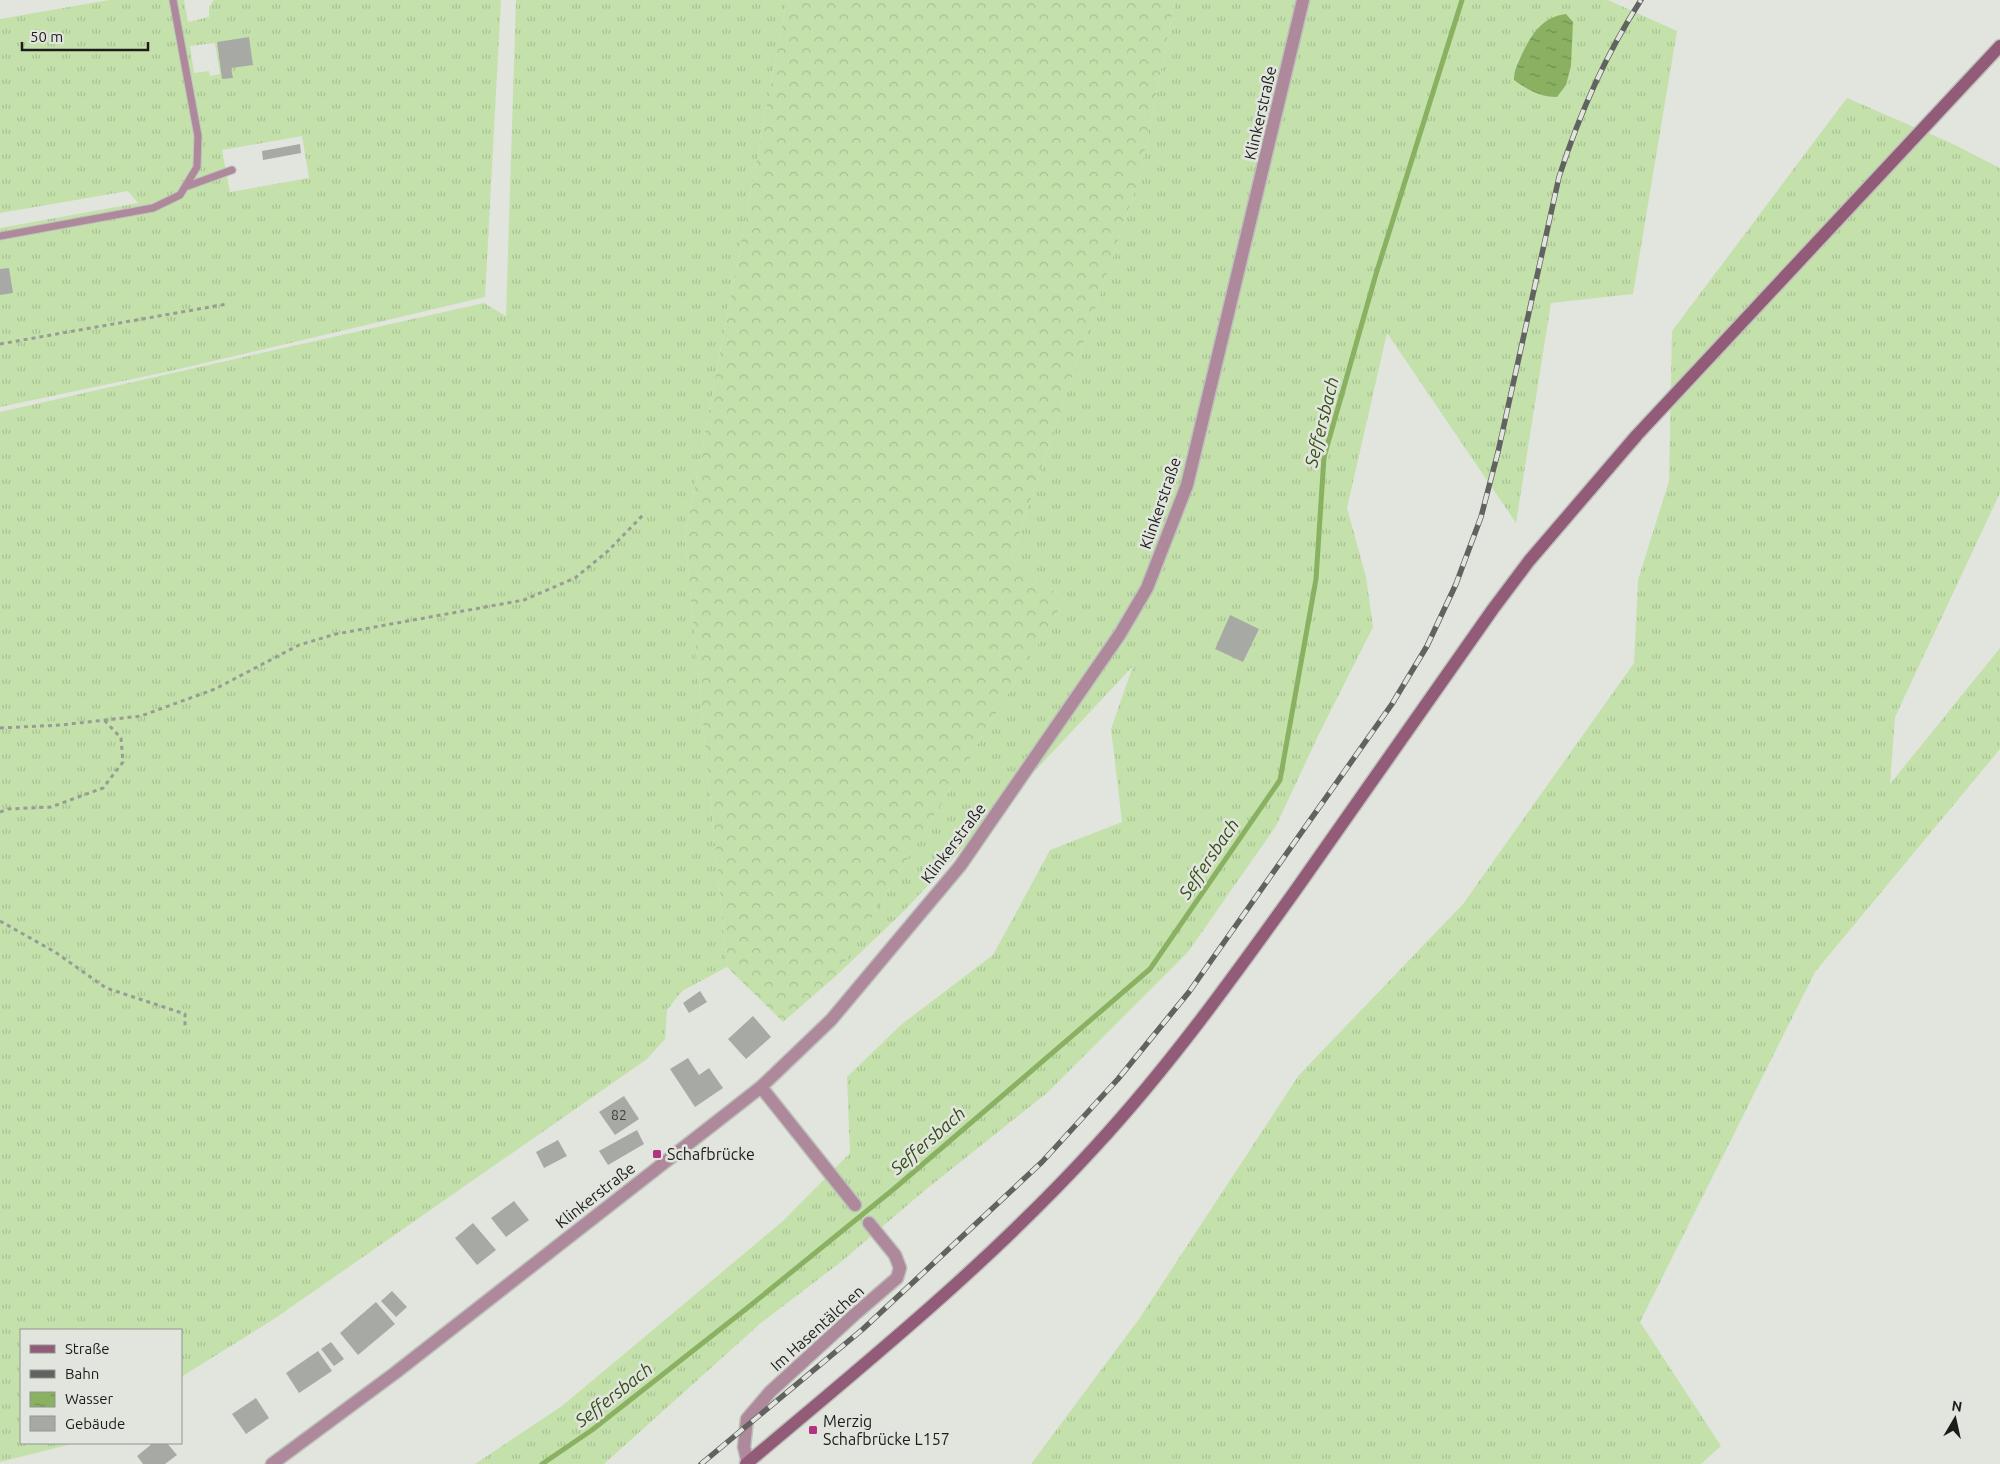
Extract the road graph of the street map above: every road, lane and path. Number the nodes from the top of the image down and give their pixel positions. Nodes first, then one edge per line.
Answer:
1 (173, 0) edge
2 (1303, 0) edge
3 (2000, 46) edge
4 (232, 170) dead end
5 (185, 187) junction
6 (0, 236) edge
7 (227, 304) dead end
8 (0, 344) edge
9 (644, 514) dead end
10 (104, 720) junction
11 (0, 728) edge
12 (0, 812) edge
13 (0, 921) edge
14 (185, 1026) dead end
15 (760, 1087) junction
16 (855, 1205) dead end
17 (869, 1223) dead end
18 (747, 1463) edge
19 (272, 1464) edge

1 - 5 lane
2 - 15 street, Klinkerstraße
3 - 18 main road
4 - 5 lane
5 - 6 lane
7 - 8 path
9 - 10 path
10 - 11 path
10 - 12 path
13 - 14 path
15 - 16 street
15 - 19 street, Klinkerstraße
17 - 18 street, Im Hasentälchen

